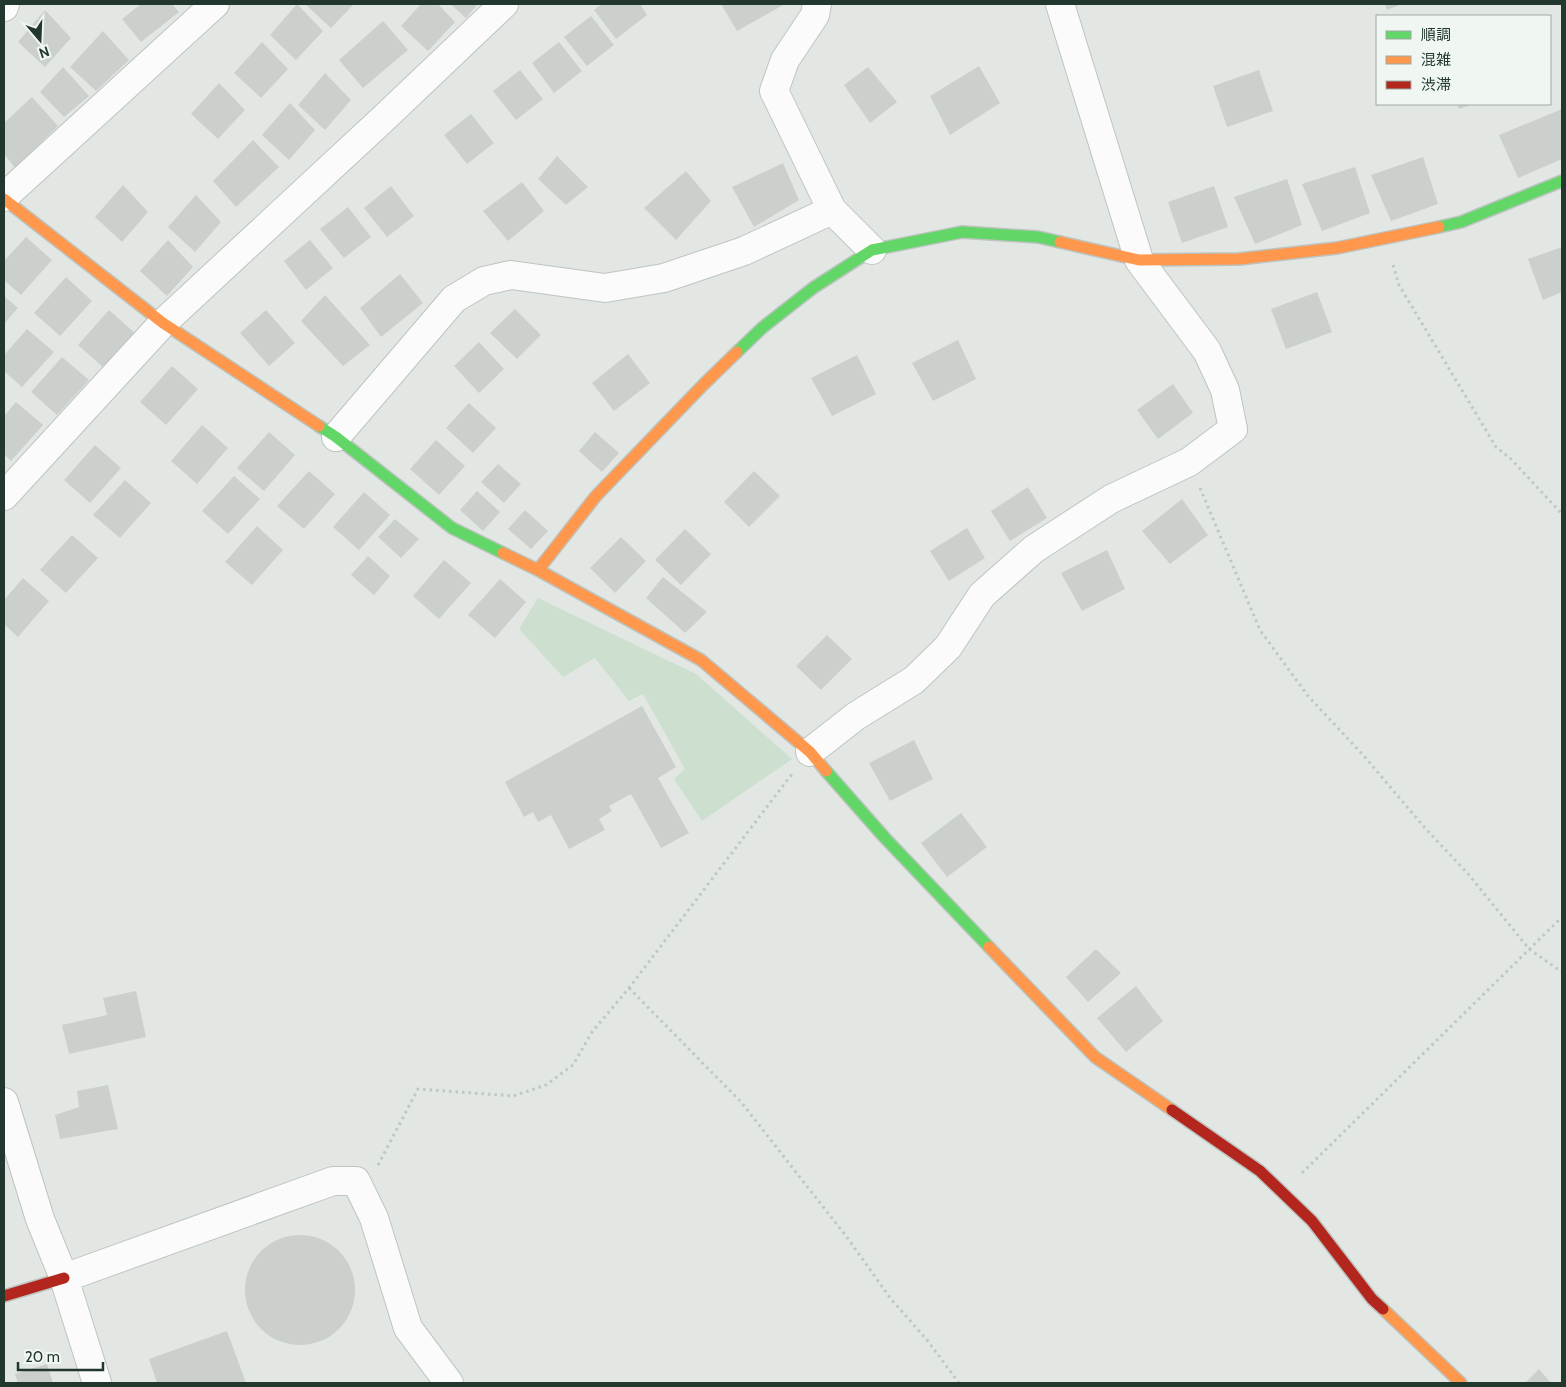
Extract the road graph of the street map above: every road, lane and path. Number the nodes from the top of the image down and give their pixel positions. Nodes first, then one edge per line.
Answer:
1 (215, 4) edge
2 (504, 4) edge
3 (818, 4) edge
4 (1060, 4) edge
5 (1562, 181) edge
6 (4, 198) edge
7 (832, 210) junction
8 (1384, 238) junction
9 (872, 250) junction
10 (1139, 260) junction
11 (163, 323) junction
12 (336, 437) junction
13 (1189, 462) junction
14 (4, 496) edge
15 (1562, 514) edge
16 (538, 570) junction
17 (810, 752) junction
18 (1562, 917) edge
19 (1529, 949) junction
20 (1562, 972) edge
21 (628, 988) junction
22 (4, 1102) edge
23 (1282, 1192) junction
24 (362, 1194) junction
25 (64, 1278) junction
26 (4, 1296) edge
27 (97, 1383) edge
28 (449, 1383) edge
29 (959, 1383) edge
30 (1461, 1383) edge

1 - 6 street
2 - 11 street
3 - 7 street
4 - 10 street
5 - 8 street
6 - 11 street
7 - 9 street
7 - 12 street
8 - 10 street
8 - 15 path
9 - 10 street
9 - 16 street
10 - 13 street
11 - 12 street
11 - 14 street
12 - 16 street
13 - 17 street
13 - 19 path
16 - 17 street
17 - 21 path
17 - 23 street
18 - 19 path
19 - 20 path
19 - 23 path
21 - 24 path
21 - 29 path
22 - 25 street
23 - 30 street
24 - 25 street
24 - 28 street
25 - 26 street
25 - 27 street

